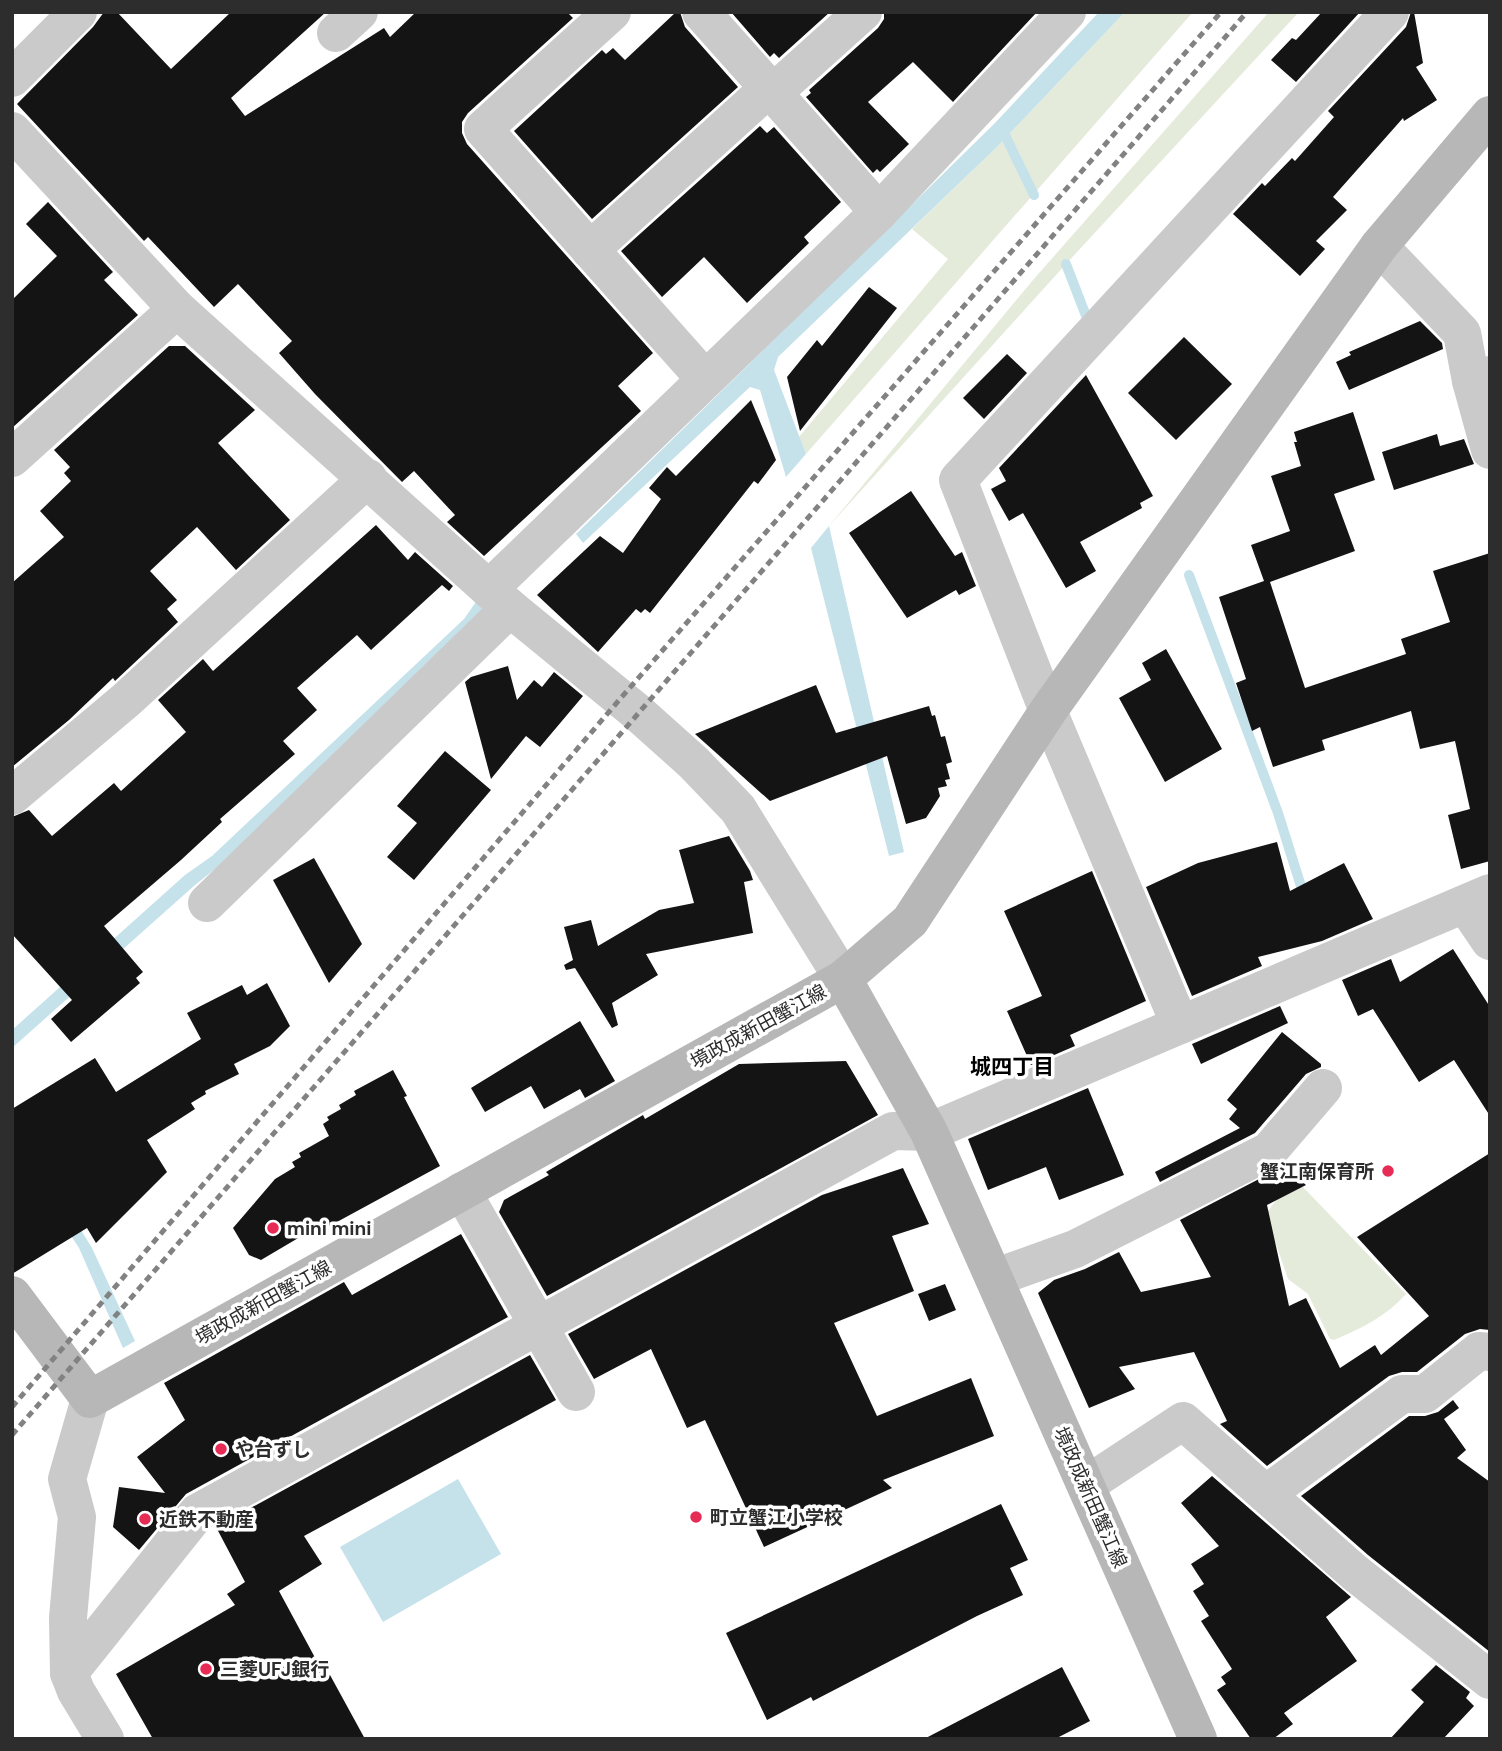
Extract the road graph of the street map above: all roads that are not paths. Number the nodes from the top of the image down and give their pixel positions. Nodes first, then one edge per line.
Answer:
1 (78, 12) edge
2 (612, 12) edge
3 (701, 12) edge
4 (863, 12) edge
5 (1067, 12) edge
6 (1390, 12) edge
7 (12, 78) edge
8 (771, 91) junction
9 (1490, 115) edge
10 (12, 131) edge
11 (879, 212) junction
12 (1379, 246) junction
13 (590, 250) junction
14 (177, 309) junction
15 (1481, 378) edge
16 (705, 379) junction
17 (1490, 450) edge
18 (12, 458) edge
19 (368, 478) junction
20 (500, 598) junction
21 (1048, 711) junction
22 (12, 796) edge
23 (1478, 899) edge
24 (207, 904) dead end
25 (1490, 941) edge
26 (843, 979) junction
27 (1180, 1026) junction
28 (1324, 1088) dead end
29 (929, 1132) junction
30 (462, 1191) junction
31 (994, 1278) junction
32 (12, 1296) edge
33 (540, 1325) junction
34 (1490, 1352) edge
35 (576, 1392) dead end
36 (90, 1399) junction
37 (1086, 1485) junction
38 (1266, 1494) junction
39 (69, 1673) junction
40 (1490, 1680) edge
41 (104, 1739) edge
42 (1198, 1739) edge

1 - 7 street
2 - 13 street
3 - 8 street
4 - 8 street
5 - 11 street
6 - 21 street
8 - 11 street
8 - 13 street
9 - 12 main road
10 - 14 street
11 - 16 street
12 - 15 street
12 - 21 main road
13 - 16 street
14 - 18 street
14 - 19 street
15 - 17 street
16 - 20 street
19 - 20 street
19 - 22 street
20 - 24 street
20 - 26 street
21 - 26 main road
21 - 27 street
23 - 25 street
23 - 27 street
26 - 29 main road, 境政成新田蟹江線
26 - 30 main road, 境政成新田蟹江線
27 - 29 street
28 - 31 street
29 - 31 main road, 境政成新田蟹江線
29 - 33 street
30 - 33 street
30 - 36 main road, 境政成新田蟹江線
31 - 37 main road, 境政成新田蟹江線
32 - 36 main road
33 - 35 street
33 - 39 street
34 - 38 street
36 - 39 street
37 - 38 street
37 - 42 main road, 境政成新田蟹江線
38 - 40 street
39 - 41 street

